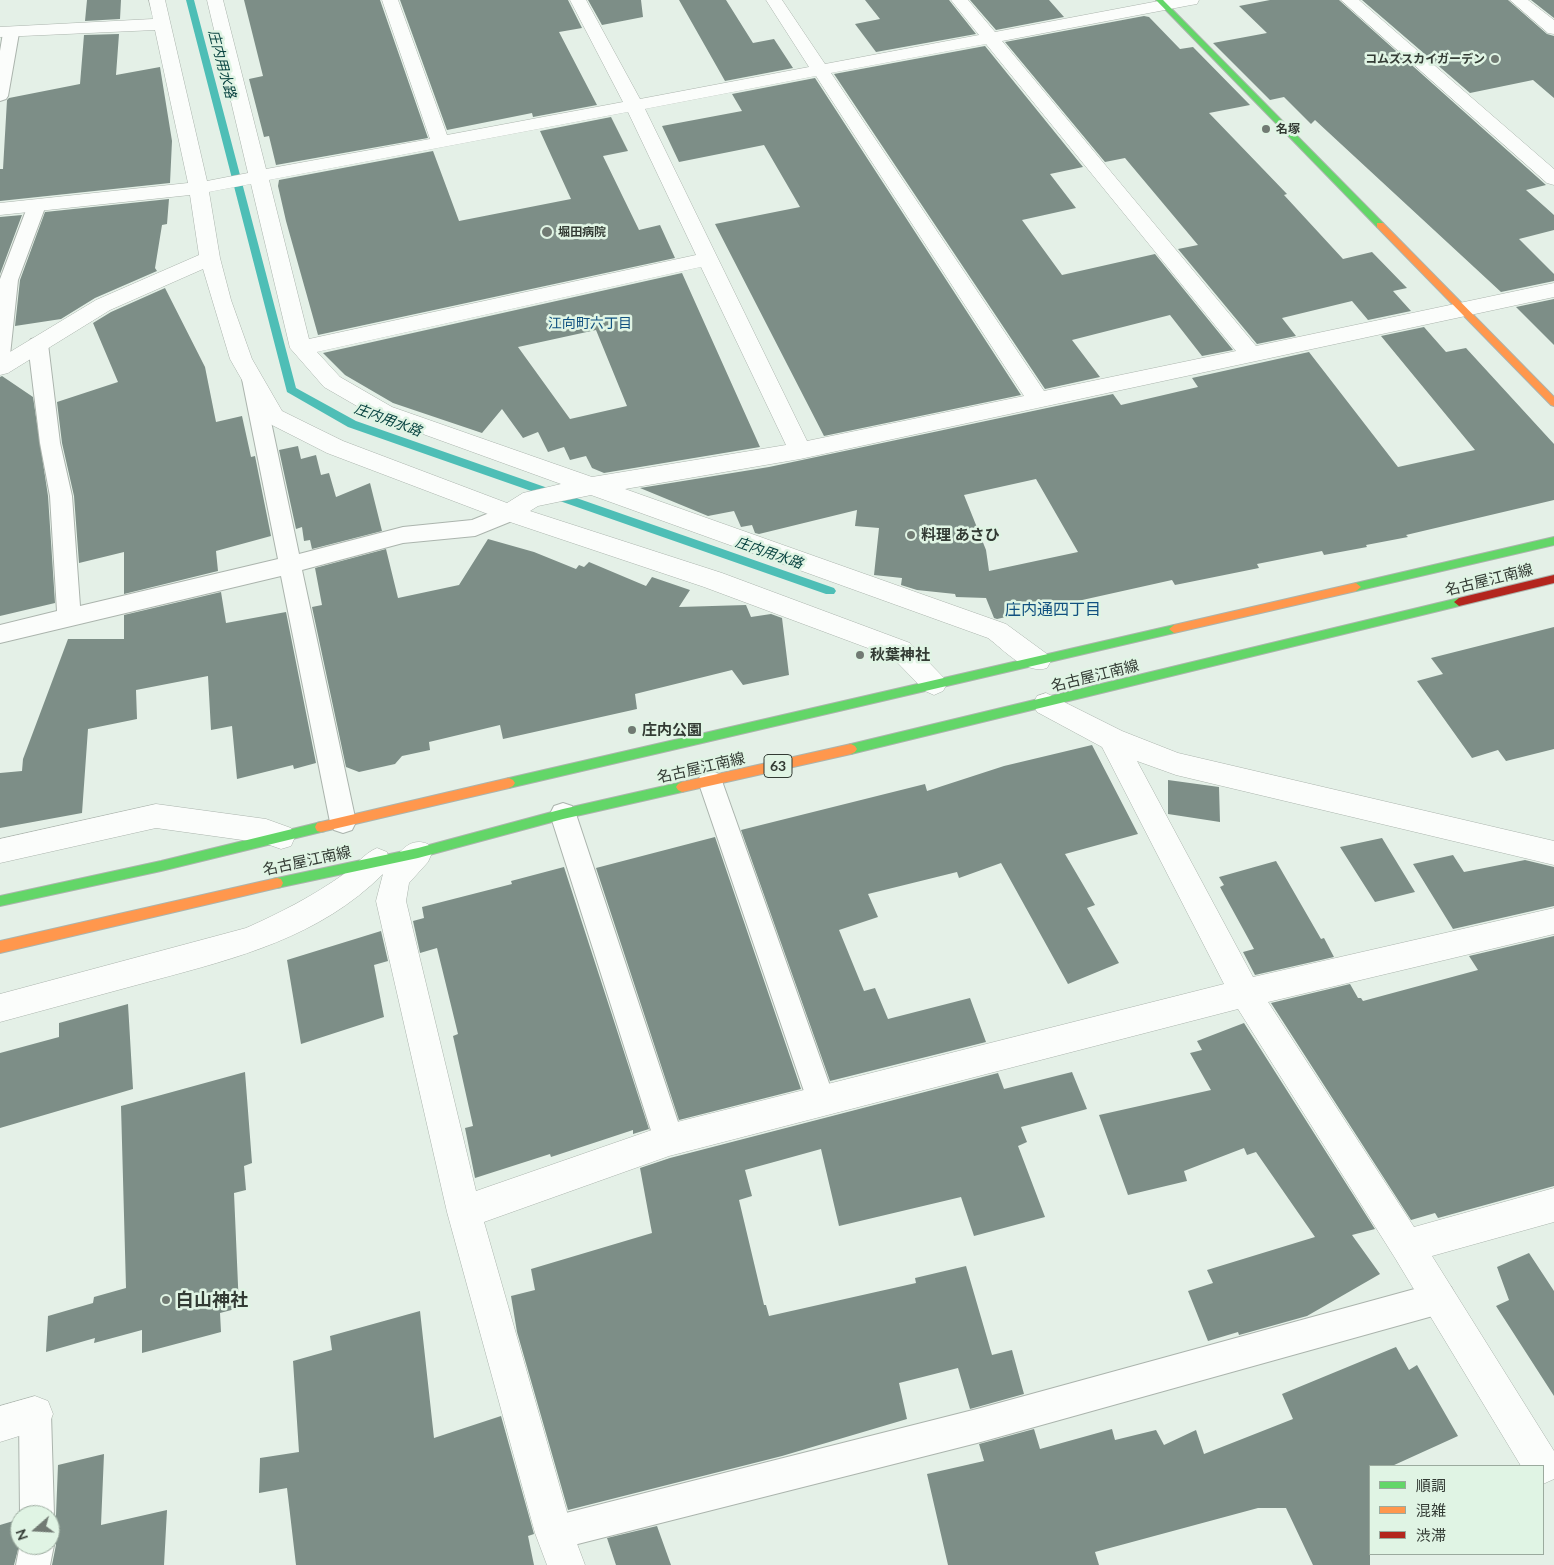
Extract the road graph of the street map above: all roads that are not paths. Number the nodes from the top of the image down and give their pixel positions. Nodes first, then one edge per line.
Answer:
1 (157, 0) edge
2 (215, 0) edge
3 (390, 0) edge
4 (578, 0) edge
5 (774, 0) edge
6 (959, 0) edge
7 (1191, 0) edge
8 (1349, 0) edge
9 (1518, 0) edge
10 (1161, 3) edge
11 (162, 24) junction
12 (1554, 29) edge
13 (5, 32) edge
14 (990, 38) junction
15 (822, 72) junction
16 (0, 96) edge
17 (635, 107) junction
18 (440, 141) junction
19 (258, 176) junction
20 (1554, 179) edge
21 (199, 188) junction
22 (37, 205) junction
23 (0, 209) edge
24 (210, 258) junction
25 (706, 259) junction
26 (1554, 290) edge
27 (1462, 311) junction
28 (38, 344) junction
29 (301, 348) junction
30 (1252, 354) junction
31 (0, 355) edge
32 (0, 368) edge
33 (252, 379) junction
34 (1038, 400) junction
35 (1554, 403) edge
36 (800, 451) junction
37 (585, 488) junction
38 (509, 513) junction
39 (1554, 541) edge
40 (290, 565) junction
41 (1554, 579) edge
42 (69, 616) junction
43 (0, 634) edge
44 (1038, 662) junction
45 (934, 684) junction
46 (1046, 704) junction
47 (1112, 739) junction
48 (710, 781) junction
49 (563, 814) junction
50 (343, 822) junction
51 (281, 837) junction
52 (0, 851) edge
53 (418, 853) junction
54 (1554, 853) edge
55 (377, 861) junction
56 (0, 901) edge
57 (1554, 921) edge
58 (0, 947) edge
59 (1245, 993) junction
60 (0, 1008) edge
61 (821, 1100) junction
62 (669, 1140) junction
63 (1554, 1205) edge
64 (464, 1212) junction
65 (1407, 1246) junction
66 (1440, 1298) junction
67 (35, 1414) joint
68 (0, 1424) edge
69 (1541, 1465) edge
70 (1544, 1470) edge
71 (1554, 1486) edge
72 (37, 1505) edge
73 (554, 1533) junction
74 (566, 1565) edge

1 - 11 street
2 - 19 street
3 - 18 street
4 - 17 street
5 - 15 street
6 - 14 street
7 - 10 street
8 - 20 street
9 - 12 street
10 - 14 street
10 - 27 main road
11 - 13 street
11 - 21 street
13 - 16 lane
14 - 15 street
14 - 30 street
15 - 17 street
15 - 34 street
17 - 18 street
17 - 25 street
18 - 19 street
19 - 21 street
19 - 29 street
21 - 22 street
21 - 24 street
22 - 23 street
22 - 31 lane
24 - 28 street
24 - 33 street
25 - 29 street
25 - 36 street
26 - 27 street
27 - 30 street
27 - 35 main road
28 - 32 street
28 - 42 lane
29 - 37 street
30 - 34 street
33 - 38 street
33 - 40 lane
34 - 36 street
36 - 37 street
37 - 38 street
37 - 44 street
38 - 40 lane
38 - 45 street
39 - 44 main road, 名古屋江南線
40 - 42 lane
40 - 50 lane
41 - 46 main road, 名古屋江南線 / 63
42 - 43 lane
44 - 45 main road, 名古屋江南線
45 - 50 main road, 名古屋江南線
46 - 47 street
46 - 48 main road, 名古屋江南線 / 63
47 - 54 street
47 - 59 street
48 - 49 main road, 名古屋江南線 / 63
48 - 61 lane
49 - 53 main road, 名古屋江南線 / 63
49 - 62 lane
50 - 51 main road, 名古屋江南線
51 - 52 street
51 - 56 main road, 名古屋江南線
53 - 55 main road, 名古屋江南線 / 63
53 - 64 street
55 - 58 main road, 名古屋江南線 / 63
55 - 60 street
57 - 59 street
59 - 61 street
59 - 65 street
61 - 62 street
62 - 64 street
63 - 65 street
64 - 73 street
65 - 66 street
66 - 69 street
66 - 73 lane
67 - 68 street
67 - 72 lane
70 - 71 street
73 - 74 street

